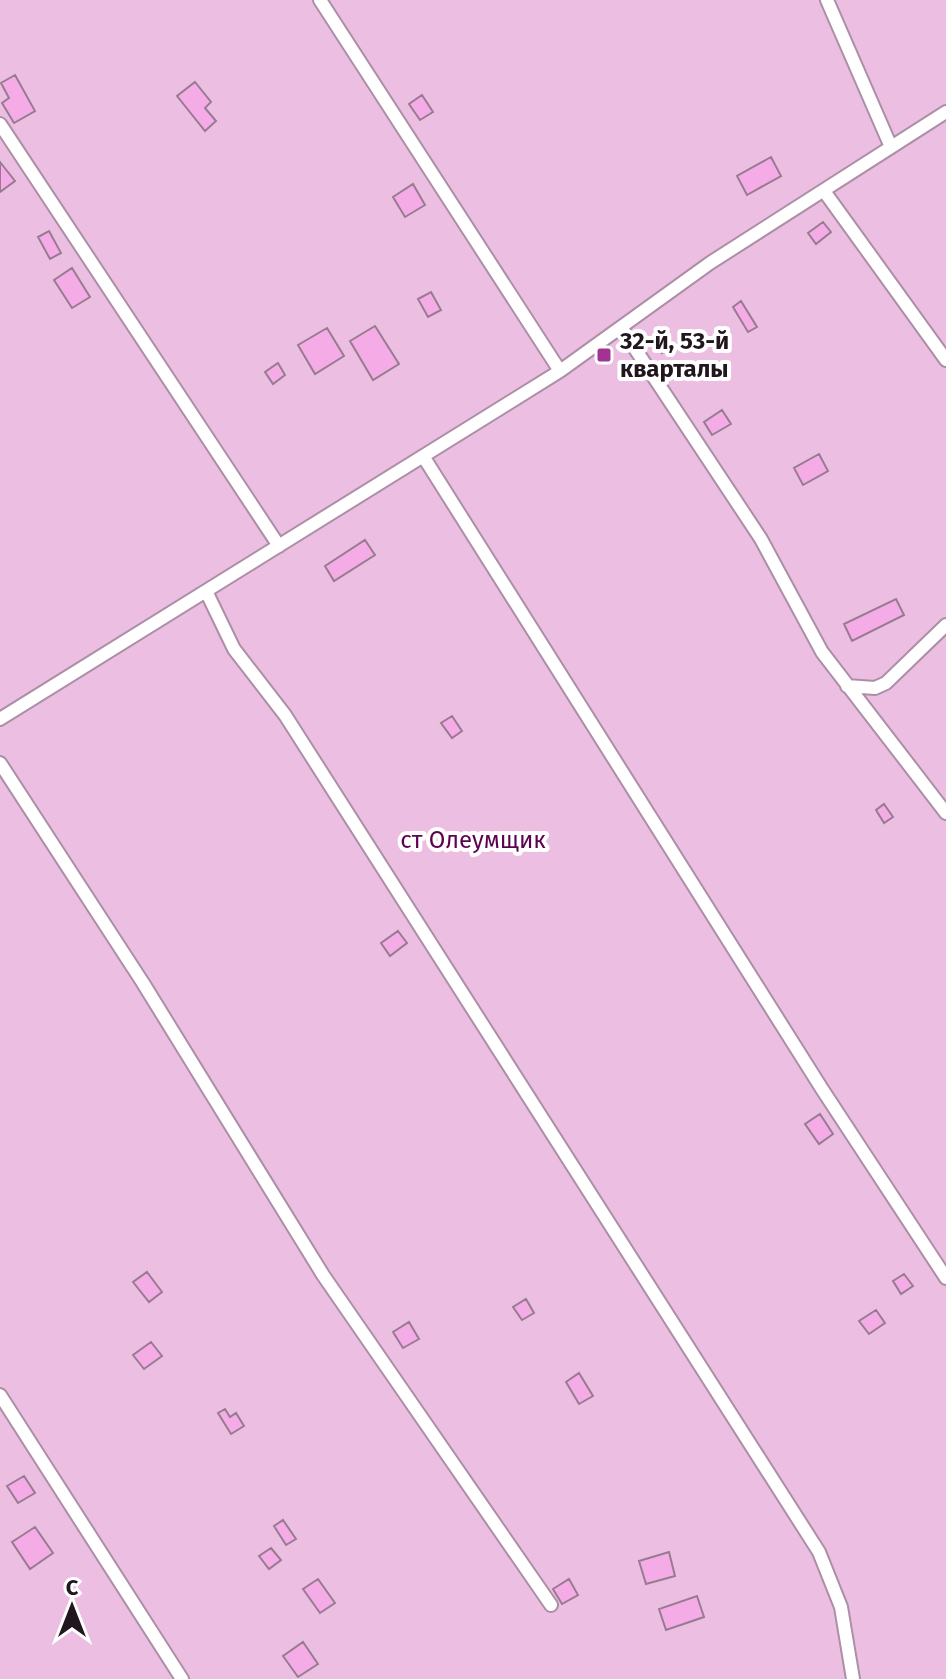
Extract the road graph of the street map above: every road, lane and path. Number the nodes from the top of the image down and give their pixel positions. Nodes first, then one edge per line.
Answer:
1 (320, 0) edge
2 (827, 0) edge
3 (946, 112) edge
4 (0, 124) edge
5 (891, 147) junction
6 (824, 191) junction
7 (622, 329) junction
8 (946, 360) edge
9 (560, 371) junction
10 (423, 456) junction
11 (279, 546) junction
12 (206, 591) junction
13 (946, 625) edge
14 (847, 686) junction
15 (0, 719) edge
16 (0, 763) edge
17 (946, 813) edge
18 (946, 1278) edge
19 (0, 1395) edge
20 (551, 1605) dead end
21 (182, 1679) edge
22 (853, 1679) edge

1 - 9 lane
2 - 5 lane
3 - 5 lane
4 - 11 lane
5 - 6 lane
6 - 7 lane
6 - 8 lane
7 - 9 lane
7 - 14 lane
9 - 10 lane
10 - 11 lane
10 - 18 lane
11 - 12 lane
12 - 15 lane
12 - 22 lane
13 - 14 lane
14 - 17 lane
16 - 20 lane
19 - 21 lane

